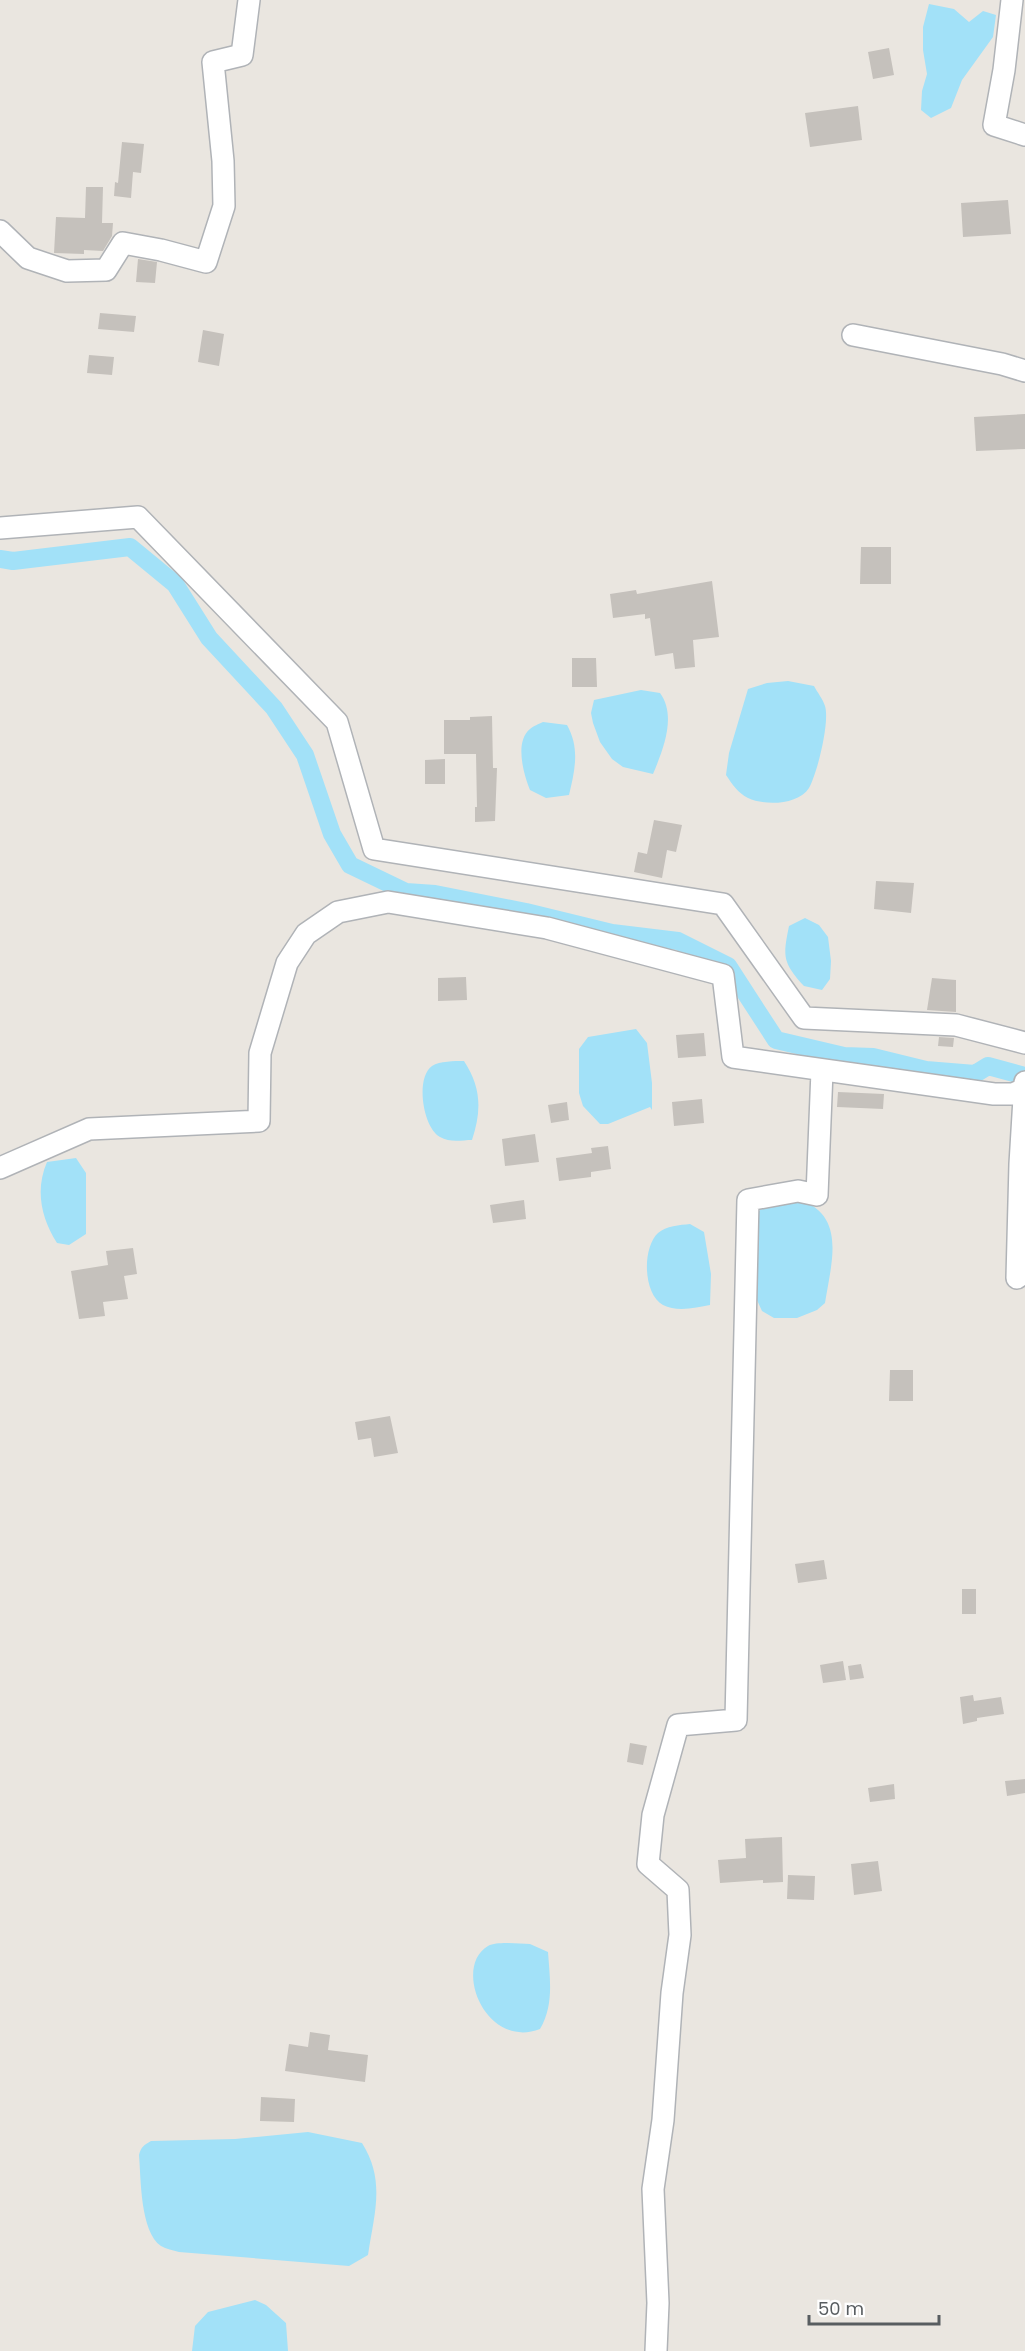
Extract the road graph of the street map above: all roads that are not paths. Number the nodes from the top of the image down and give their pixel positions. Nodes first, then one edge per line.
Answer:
1 (249, 0) edge
2 (1012, 0) edge
3 (1025, 135) edge
4 (0, 231) edge
5 (853, 335) dead end
6 (1025, 370) edge
7 (0, 528) edge
8 (1025, 1043) edge
9 (822, 1071) junction
10 (1024, 1085) edge
11 (0, 1168) edge
12 (1017, 1278) dead end
13 (656, 2351) edge

1 - 4 street
2 - 3 street
5 - 6 street
7 - 8 street
9 - 10 street
9 - 11 street
9 - 13 street
10 - 12 street

